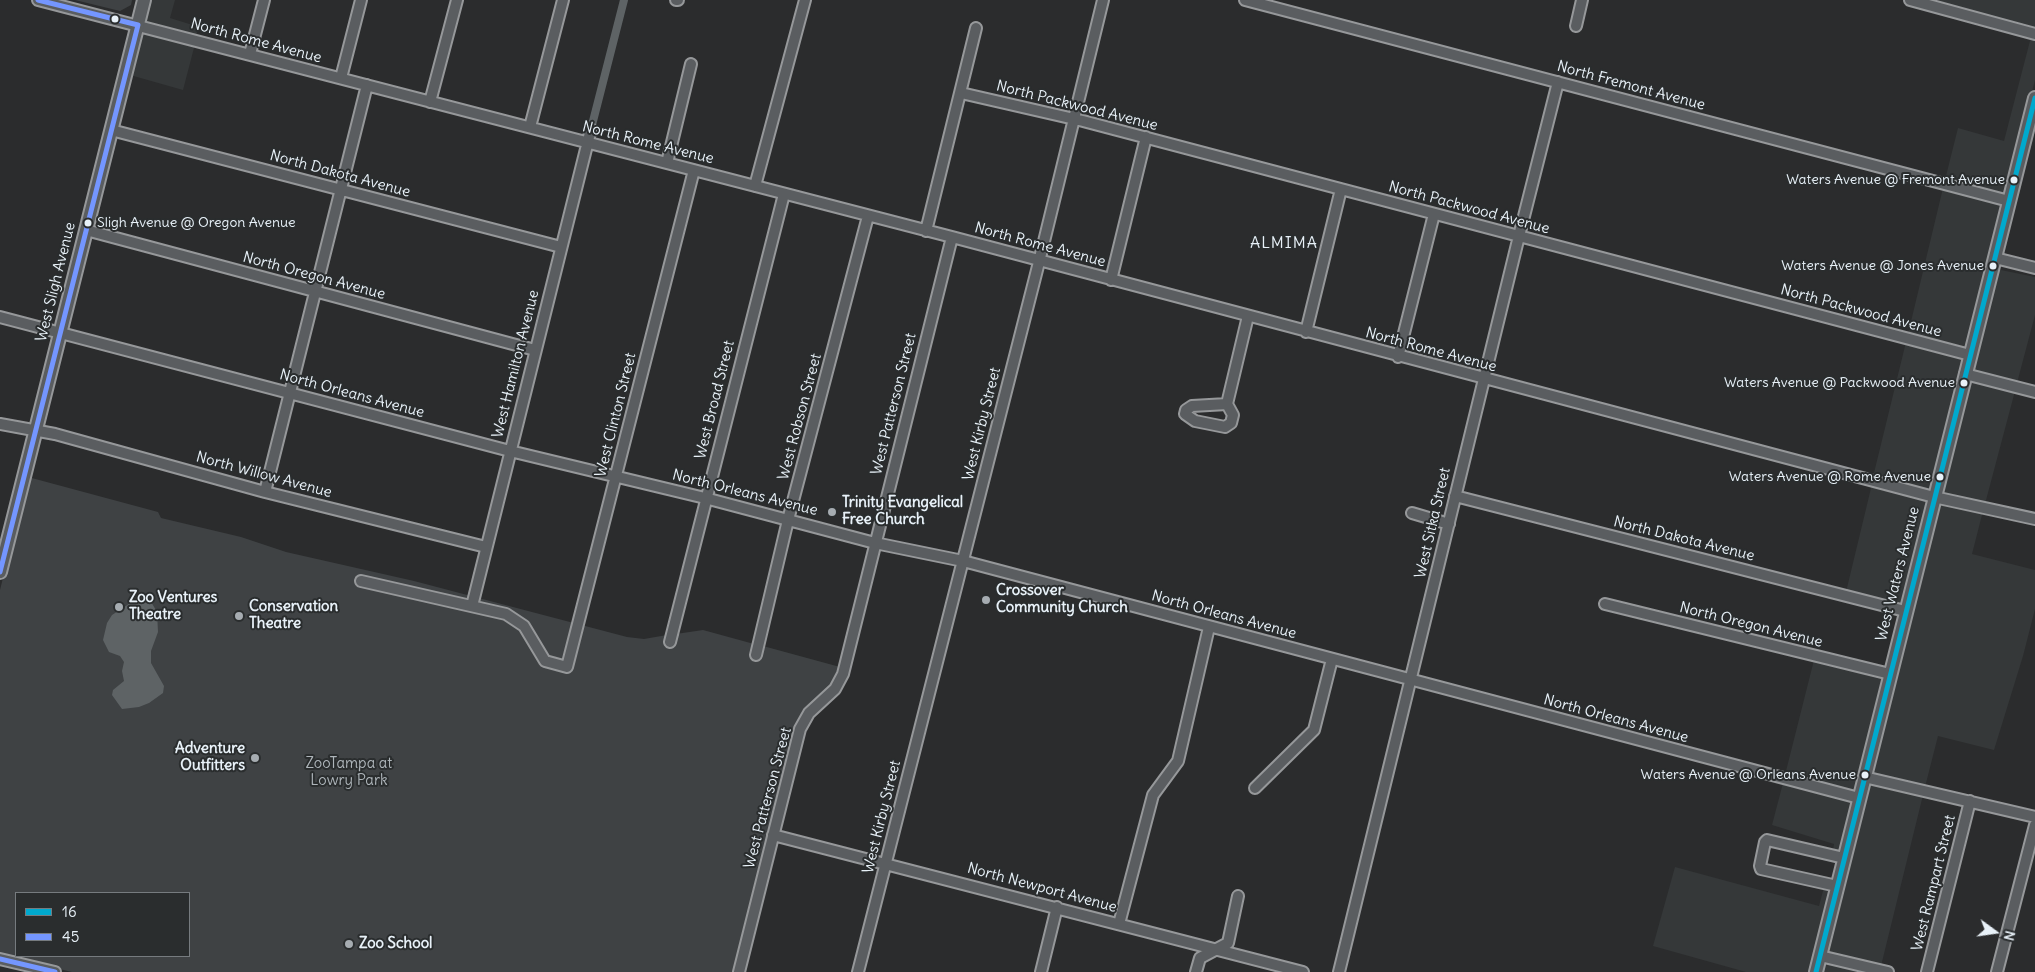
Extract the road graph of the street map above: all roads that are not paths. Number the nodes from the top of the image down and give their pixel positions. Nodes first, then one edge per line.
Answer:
1 (38, 0) edge
2 (144, 0) edge
3 (264, 0) edge
4 (361, 0) edge
5 (457, 0) edge
6 (563, 0) edge
7 (805, 0) edge
8 (1103, 0) edge
9 (1245, 0) edge
10 (1582, 0) edge
11 (1910, 0) edge
12 (138, 25) junction
13 (1576, 26) dead end
14 (976, 28) dead end
15 (2035, 34) edge
16 (250, 54) junction
17 (691, 64) dead end
18 (341, 78) junction
19 (1558, 82) junction
20 (367, 85) junction
21 (960, 93) junction
22 (2035, 98) edge
23 (430, 102) junction
24 (1074, 119) junction
25 (530, 128) junction
26 (591, 129) dead end
27 (111, 130) junction
28 (1146, 137) junction
29 (587, 143) junction
30 (667, 163) junction
31 (694, 170) junction
32 (754, 186) junction
33 (1341, 189) junction
34 (341, 190) junction
35 (784, 194) junction
36 (2009, 201) junction
37 (1434, 214) junction
38 (868, 216) junction
39 (86, 230) junction
40 (926, 231) junction
41 (1519, 236) junction
42 (952, 237) junction
43 (561, 247) junction
44 (1995, 258) junction
45 (1039, 260) junction
46 (2035, 268) edge
47 (1111, 280) junction
48 (316, 292) junction
49 (1248, 316) junction
50 (0, 317) edge
51 (1306, 332) junction
52 (60, 333) junction
53 (535, 350) junction
54 (1970, 355) junction
55 (1398, 357) junction
56 (1965, 374) junction
57 (1484, 379) junction
58 (2035, 392) edge
59 (290, 393) junction
60 (1227, 404) dead end
61 (0, 424) edge
62 (35, 431) junction
63 (510, 451) junction
64 (616, 476) junction
65 (265, 492) junction
66 (1455, 496) junction
67 (1934, 497) junction
68 (706, 498) junction
69 (1412, 513) dead end
70 (2035, 519) edge
71 (788, 520) junction
72 (1449, 524) junction
73 (875, 543) junction
74 (486, 547) junction
75 (2, 554) edge
76 (963, 561) junction
77 (0, 572) edge
78 (361, 581) dead end
79 (1605, 604) dead end
80 (472, 606) junction
81 (1905, 611) junction
82 (1208, 627) junction
83 (670, 642) dead end
84 (756, 655) dead end
85 (1332, 659) junction
86 (1890, 674) junction
87 (1411, 680) junction
88 (1864, 777) junction
89 (1255, 788) dead end
90 (1859, 798) junction
91 (1970, 801) junction
92 (2035, 817) edge
93 (2035, 825) edge
94 (773, 834) junction
95 (1844, 858) junction
96 (886, 863) junction
97 (1837, 886) junction
98 (1238, 896) dead end
99 (1057, 907) junction
100 (1119, 924) junction
101 (1219, 949) junction
102 (1820, 956) junction
103 (0, 959) edge
104 (55, 972) edge
105 (739, 972) edge
106 (858, 972) edge
107 (1041, 972) edge
108 (1196, 972) edge
109 (1303, 972) edge
110 (1339, 972) edge
111 (1816, 972) edge
112 (1888, 972) edge
113 (1927, 972) edge
114 (1997, 972) edge

1 - 12 street, North Rome Avenue
2 - 12 main road, West Sligh Avenue
3 - 16 street
4 - 18 street
5 - 23 street
6 - 25 street
7 - 32 street
8 - 24 street, West Kirby Street
9 - 19 street, North Fremont Avenue
10 - 13 street
11 - 15 street
12 - 16 street, North Rome Avenue
12 - 27 main road, West Sligh Avenue
14 - 21 street
16 - 18 street, North Rome Avenue
17 - 30 street
18 - 20 street, North Rome Avenue
19 - 36 street, North Fremont Avenue
19 - 41 street, West Sitka Street
20 - 23 street, North Rome Avenue
20 - 34 street
21 - 24 street, North Packwood Avenue
21 - 40 street
22 - 36 main road, West Waters Avenue
23 - 25 street, North Rome Avenue
24 - 28 street, North Packwood Avenue
24 - 45 street, West Kirby Street
25 - 29 street, North Rome Avenue
26 - 29 street, West Hamilton Avenue
27 - 34 street, North Dakota Avenue
27 - 39 main road, West Sligh Avenue
28 - 33 street, North Packwood Avenue
28 - 47 street
29 - 30 street, North Rome Avenue
29 - 43 street, West Hamilton Avenue
30 - 31 street, North Rome Avenue
31 - 32 street, North Rome Avenue
31 - 64 street, West Clinton Street
32 - 35 street, North Rome Avenue
33 - 37 street, North Packwood Avenue
33 - 51 street
34 - 43 street, North Dakota Avenue
34 - 48 street
35 - 38 street, North Rome Avenue
35 - 68 street, West Broad Street
36 - 44 main road, West Waters Avenue
37 - 41 street, North Packwood Avenue
37 - 55 street
38 - 40 street, North Rome Avenue
38 - 71 street, West Robson Street
39 - 48 street, North Oregon Avenue
39 - 52 main road, West Sligh Avenue
40 - 42 street, North Rome Avenue
41 - 54 street, North Packwood Avenue
41 - 57 street, West Sitka Street
42 - 45 street, North Rome Avenue
42 - 73 street, West Patterson Street
43 - 53 street, West Hamilton Avenue
44 - 46 street
44 - 54 main road, West Waters Avenue
45 - 47 street, North Rome Avenue
45 - 76 street, West Kirby Street
47 - 49 street, North Rome Avenue
48 - 53 street, North Oregon Avenue
48 - 59 street
49 - 51 street, North Rome Avenue
49 - 60 street
50 - 52 street, North Orleans Avenue
51 - 55 street, North Rome Avenue
52 - 59 street, North Orleans Avenue
52 - 62 main road, West Sligh Avenue
53 - 63 street, West Hamilton Avenue
54 - 56 main road, West Waters Avenue
55 - 57 street, North Rome Avenue
56 - 58 street
56 - 67 main road, West Waters Avenue
57 - 66 street, West Sitka Street
57 - 67 street, North Rome Avenue
59 - 63 street, North Orleans Avenue
59 - 65 street
61 - 62 street, North Willow Avenue
62 - 65 street, North Willow Avenue
62 - 75 main road, West Sligh Avenue
63 - 64 street, North Orleans Avenue
63 - 74 street, West Hamilton Avenue
64 - 68 street, North Orleans Avenue
64 - 80 street, West Clinton Street
65 - 74 street, North Willow Avenue
66 - 72 street, West Sitka Street
66 - 81 street, North Dakota Avenue
67 - 70 street, North Rome Avenue
67 - 81 main road, West Waters Avenue
68 - 71 street, North Orleans Avenue
68 - 83 street, West Broad Street
69 - 72 street
71 - 73 street, North Orleans Avenue
71 - 84 street, West Robson Street
72 - 87 street, West Sitka Street
73 - 76 street, North Orleans Avenue
73 - 94 street, West Patterson Street
74 - 80 street, West Hamilton Avenue
75 - 77 main road, West Sligh Avenue
76 - 82 street, North Orleans Avenue
76 - 96 street, West Kirby Street
78 - 80 street
79 - 86 street, North Oregon Avenue
81 - 86 main road, West Waters Avenue
82 - 85 street, North Orleans Avenue
82 - 100 street
85 - 87 street, North Orleans Avenue
85 - 89 street
86 - 88 main road, West Waters Avenue
87 - 90 street, North Orleans Avenue
87 - 110 street, West Sitka Street
88 - 90 main road, West Waters Avenue
88 - 91 street
90 - 95 main road, West Waters Avenue
91 - 92 street
91 - 113 street, West Rampart Street
93 - 114 street
94 - 96 street, North Newport Avenue
94 - 105 street, West Patterson Street
95 - 97 main road, West Waters Avenue
95 - 97 street
96 - 99 street, North Newport Avenue
96 - 106 street, West Kirby Street
97 - 102 main road, West Waters Avenue
98 - 101 street
99 - 100 street, North Newport Avenue
99 - 107 street
100 - 101 street, North Newport Avenue
101 - 108 street
101 - 109 street, North Newport Avenue
102 - 111 main road, West Waters Avenue
102 - 112 street
103 - 104 street

